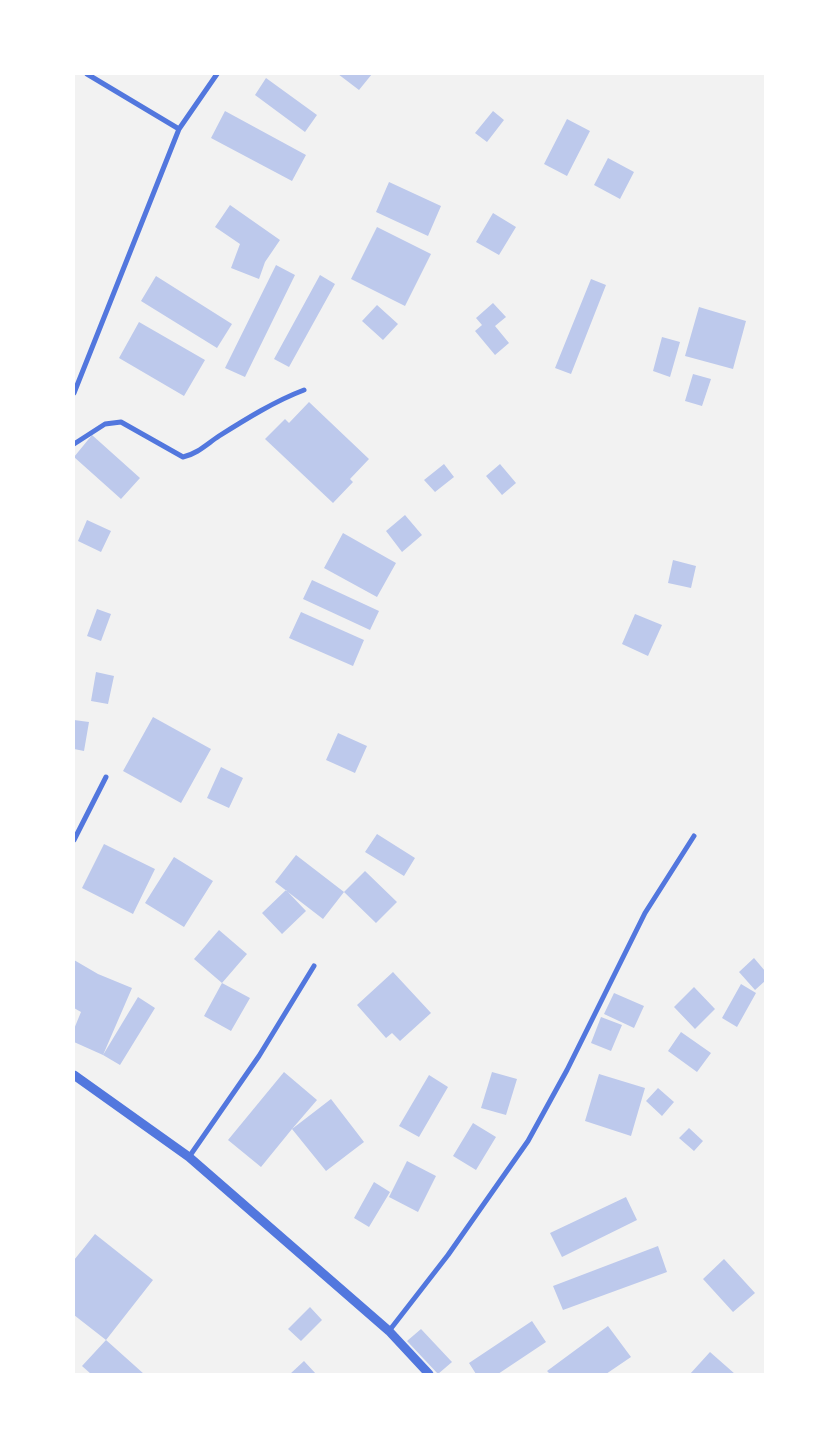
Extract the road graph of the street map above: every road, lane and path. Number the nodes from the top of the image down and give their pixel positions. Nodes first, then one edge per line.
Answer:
1 (87, 74) edge
2 (217, 74) edge
3 (178, 129) junction
4 (304, 390) dead end
5 (74, 394) edge
6 (74, 444) edge
7 (106, 776) dead end
8 (694, 836) dead end
9 (74, 840) edge
10 (314, 966) dead end
11 (74, 1075) edge
12 (189, 1157) junction
13 (389, 1331) junction
14 (429, 1374) edge

1 - 3 street
2 - 3 street
3 - 5 street
4 - 6 street
7 - 9 street
8 - 13 street
10 - 12 street
11 - 12 street
12 - 13 street
13 - 14 street

